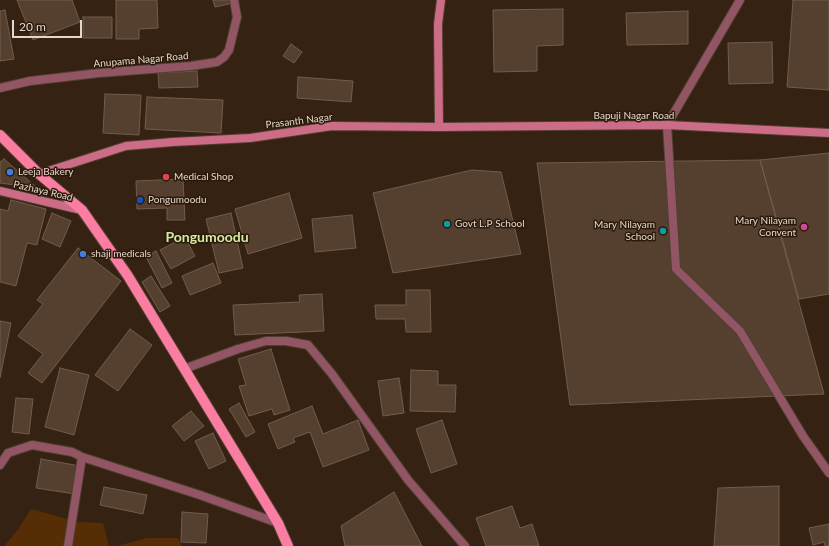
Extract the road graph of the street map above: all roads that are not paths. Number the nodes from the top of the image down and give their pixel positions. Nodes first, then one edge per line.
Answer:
1 (234, 0) edge
2 (441, 0) edge
3 (740, 0) edge
4 (0, 88) edge
5 (667, 125) junction
6 (439, 127) junction
7 (829, 133) edge
8 (0, 135) edge
9 (39, 174) junction
10 (0, 191) edge
11 (82, 210) junction
12 (184, 369) junction
13 (82, 457) junction
14 (0, 465) edge
15 (829, 473) edge
16 (278, 523) junction
17 (68, 546) edge
18 (288, 546) edge
19 (465, 546) edge

1 - 4 street, Anupama Nagar Road
2 - 6 street
3 - 5 street
5 - 6 street, Bapuji Nagar Road
5 - 7 street, Bapuji Nagar Road
5 - 15 street
6 - 9 street, Prasanth Nagar
8 - 9 main road
9 - 11 main road
10 - 11 street, Pazhaya Road
11 - 12 main road
12 - 16 main road
12 - 19 street
13 - 14 street
13 - 16 street
13 - 17 street
16 - 18 main road

